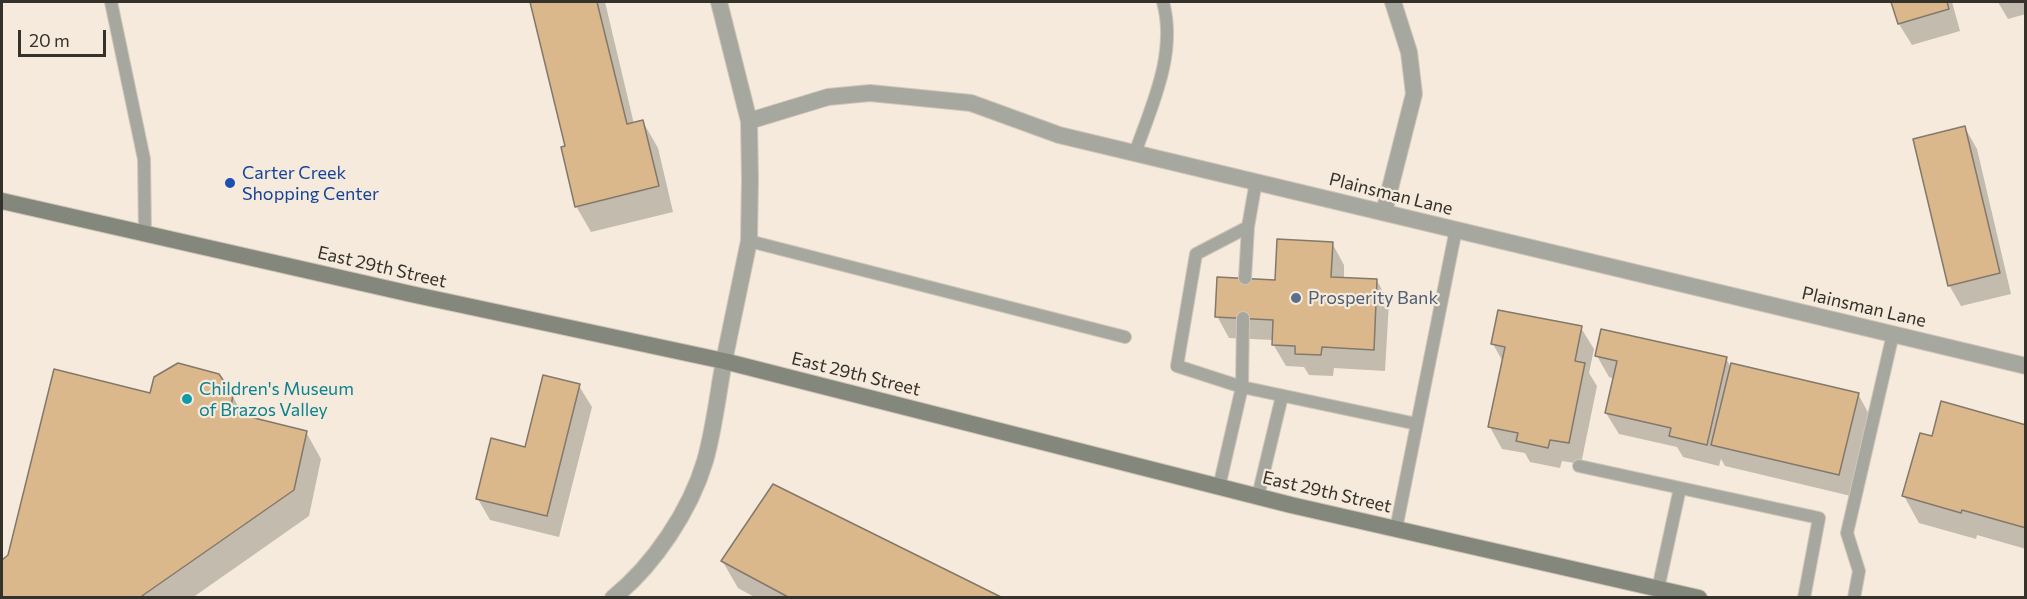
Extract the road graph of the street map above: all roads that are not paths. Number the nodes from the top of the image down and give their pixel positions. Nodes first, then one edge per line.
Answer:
1 (111, 2) edge
2 (719, 2) edge
3 (1163, 2) edge
4 (1393, 2) edge
5 (749, 121) junction
6 (1134, 153) junction
7 (1256, 181) junction
8 (2, 201) edge
9 (1384, 212) junction
10 (1248, 227) junction
11 (1456, 229) junction
12 (145, 233) junction
13 (749, 241) junction
14 (1245, 278) dead end
15 (1243, 318) dead end
16 (1893, 334) junction
17 (1125, 337) dead end
18 (724, 361) junction
19 (2025, 366) edge
20 (1242, 387) junction
21 (1282, 396) junction
22 (1417, 424) junction
23 (1579, 466) dead end
24 (1219, 487) junction
25 (1680, 488) junction
26 (1258, 496) junction
27 (1396, 529) junction
28 (1658, 589) junction
29 (613, 597) edge
30 (1699, 597) edge
31 (1804, 597) edge
32 (1854, 597) edge

1 - 12 lane
2 - 5 street
3 - 6 lane
4 - 9 street
5 - 6 street, Plainsman Lane
5 - 13 street
6 - 7 street, Plainsman Lane
7 - 9 street, Plainsman Lane
7 - 10 lane
8 - 12 main road, East 29th Street
9 - 11 street, Plainsman Lane
10 - 14 lane
10 - 20 lane
11 - 16 street, Plainsman Lane
11 - 22 lane
12 - 18 main road, East 29th Street
13 - 17 lane
13 - 18 street
15 - 20 lane
16 - 19 street, Plainsman Lane
16 - 32 lane
18 - 24 main road, East 29th Street
18 - 29 street
20 - 21 lane
20 - 24 lane
21 - 22 lane
21 - 26 lane
22 - 27 lane
23 - 25 lane
24 - 26 main road, East 29th Street
25 - 28 lane
25 - 31 lane
26 - 27 main road, East 29th Street
27 - 28 main road, East 29th Street
28 - 30 main road, East 29th Street

